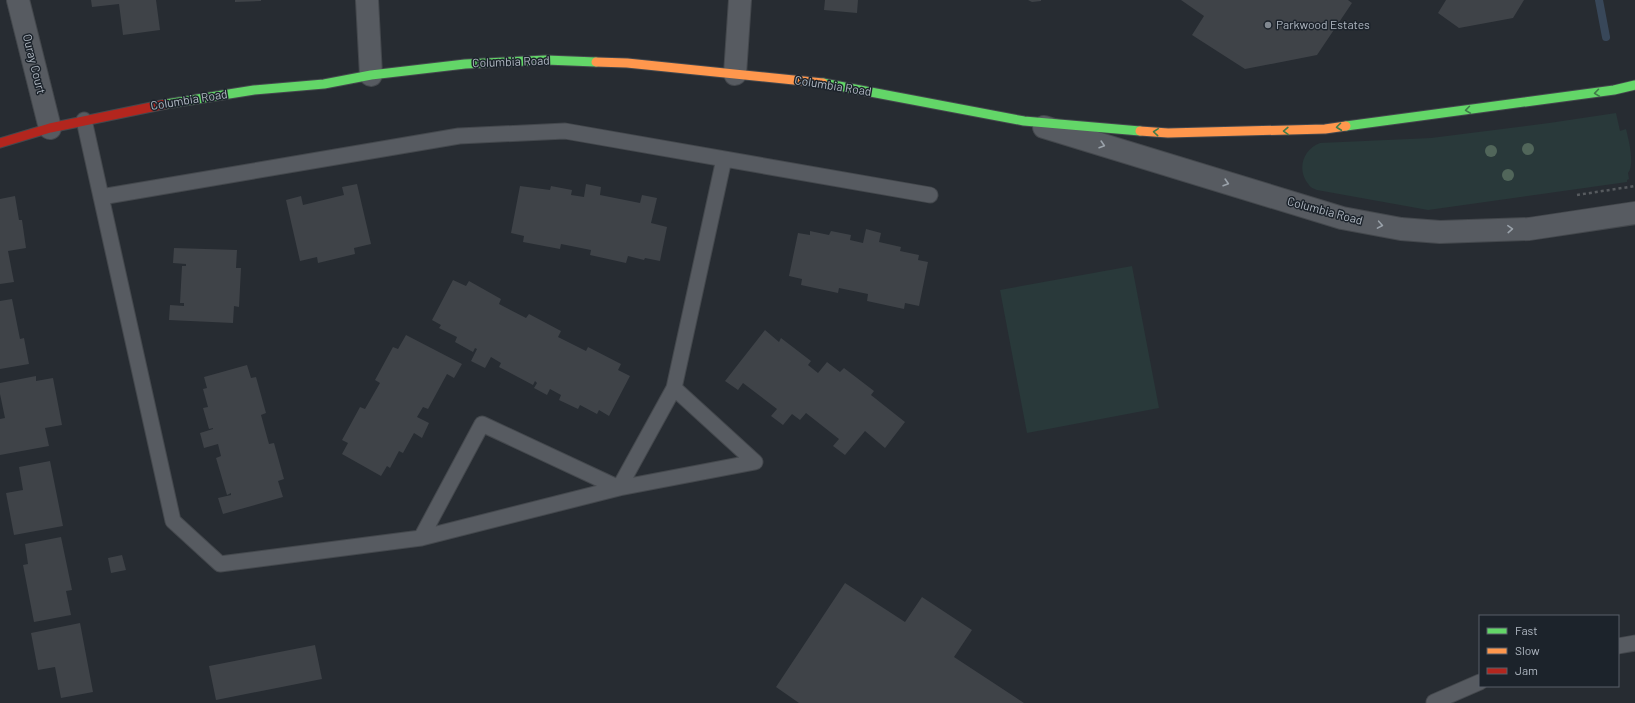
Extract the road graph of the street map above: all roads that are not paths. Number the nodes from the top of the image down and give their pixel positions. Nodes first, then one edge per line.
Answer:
1 (18, 0) edge
2 (367, 0) edge
3 (740, 0) edge
4 (734, 74) junction
5 (371, 75) junction
6 (1635, 85) edge
7 (84, 120) junction
8 (1024, 121) junction
9 (50, 128) junction
10 (0, 142) edge
11 (724, 159) junction
12 (930, 195) dead end
13 (101, 197) junction
14 (1635, 213) edge
15 (674, 388) junction
16 (619, 488) junction
17 (421, 538) junction
18 (1635, 643) edge
19 (1619, 646) edge
20 (1479, 682) edge
21 (1434, 702) dead end

1 - 9 street, Ouray Court
2 - 5 street
3 - 4 street
4 - 5 street, Columbia Road
4 - 8 street, Columbia Road
5 - 7 street, Columbia Road
6 -> 8 street, Columbia Road
7 - 9 street, Columbia Road
7 - 13 lane
8 -> 14 street, Columbia Road
9 - 10 street, Columbia Road
11 - 12 lane
11 - 13 lane
11 - 15 lane
13 - 17 lane
15 - 16 lane
15 - 16 lane
16 - 17 lane
16 - 17 lane
18 - 19 lane
20 - 21 lane

